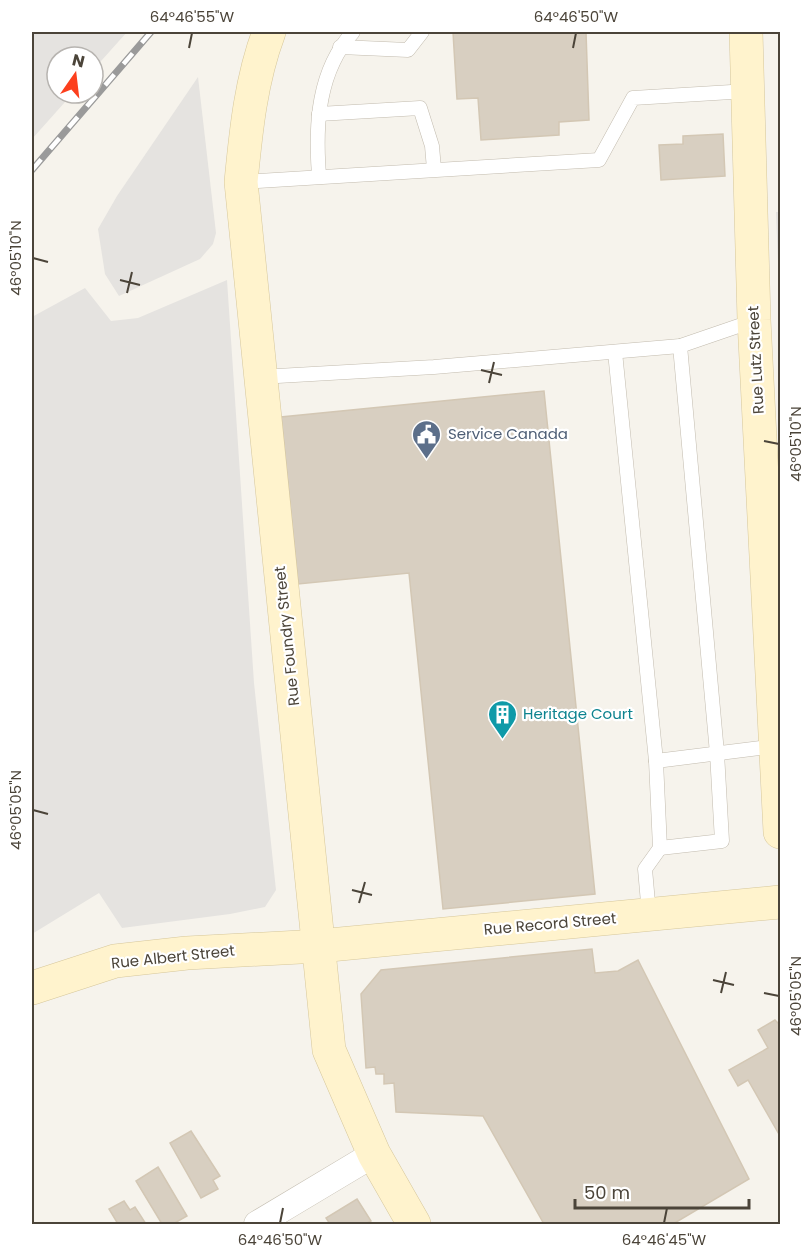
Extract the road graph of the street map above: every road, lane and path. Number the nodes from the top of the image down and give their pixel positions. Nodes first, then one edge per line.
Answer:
1 (269, 32) edge
2 (353, 32) edge
3 (422, 32) edge
4 (746, 32) edge
5 (340, 46) junction
6 (748, 91) junction
7 (319, 114) junction
8 (434, 169) junction
9 (319, 175) junction
10 (241, 182) junction
11 (754, 320) junction
12 (680, 346) junction
13 (615, 352) junction
14 (260, 377) junction
15 (776, 746) junction
16 (717, 753) junction
17 (656, 761) junction
18 (780, 832) edge
19 (660, 848) junction
20 (780, 902) edge
21 (648, 914) junction
22 (319, 946) junction
23 (32, 988) edge
24 (374, 1154) junction
25 (257, 1224) edge
26 (414, 1224) edge

1 - 10 street, Rue Foundry Street
2 - 5 lane
3 - 5 lane
4 - 6 street, Rue Lutz Street
5 - 7 lane
6 - 8 lane
6 - 11 street, Rue Lutz Street
7 - 8 lane
7 - 9 lane
8 - 9 lane
9 - 10 lane
10 - 14 street, Rue Foundry Street
11 - 12 lane
11 - 15 street, Rue Lutz Street
12 - 13 lane
12 - 16 lane
13 - 14 lane
13 - 17 lane
14 - 22 street, Rue Foundry Street
15 - 16 lane
15 - 18 street, Rue Lutz Street
16 - 17 lane
16 - 19 lane
17 - 19 lane
19 - 21 lane
20 - 21 street, Rue Record Street
21 - 22 street, Rue Record Street
22 - 23 street, Rue Albert Street
22 - 24 street, Rue Foundry Street
24 - 25 street
24 - 26 street, Rue Foundry Street

